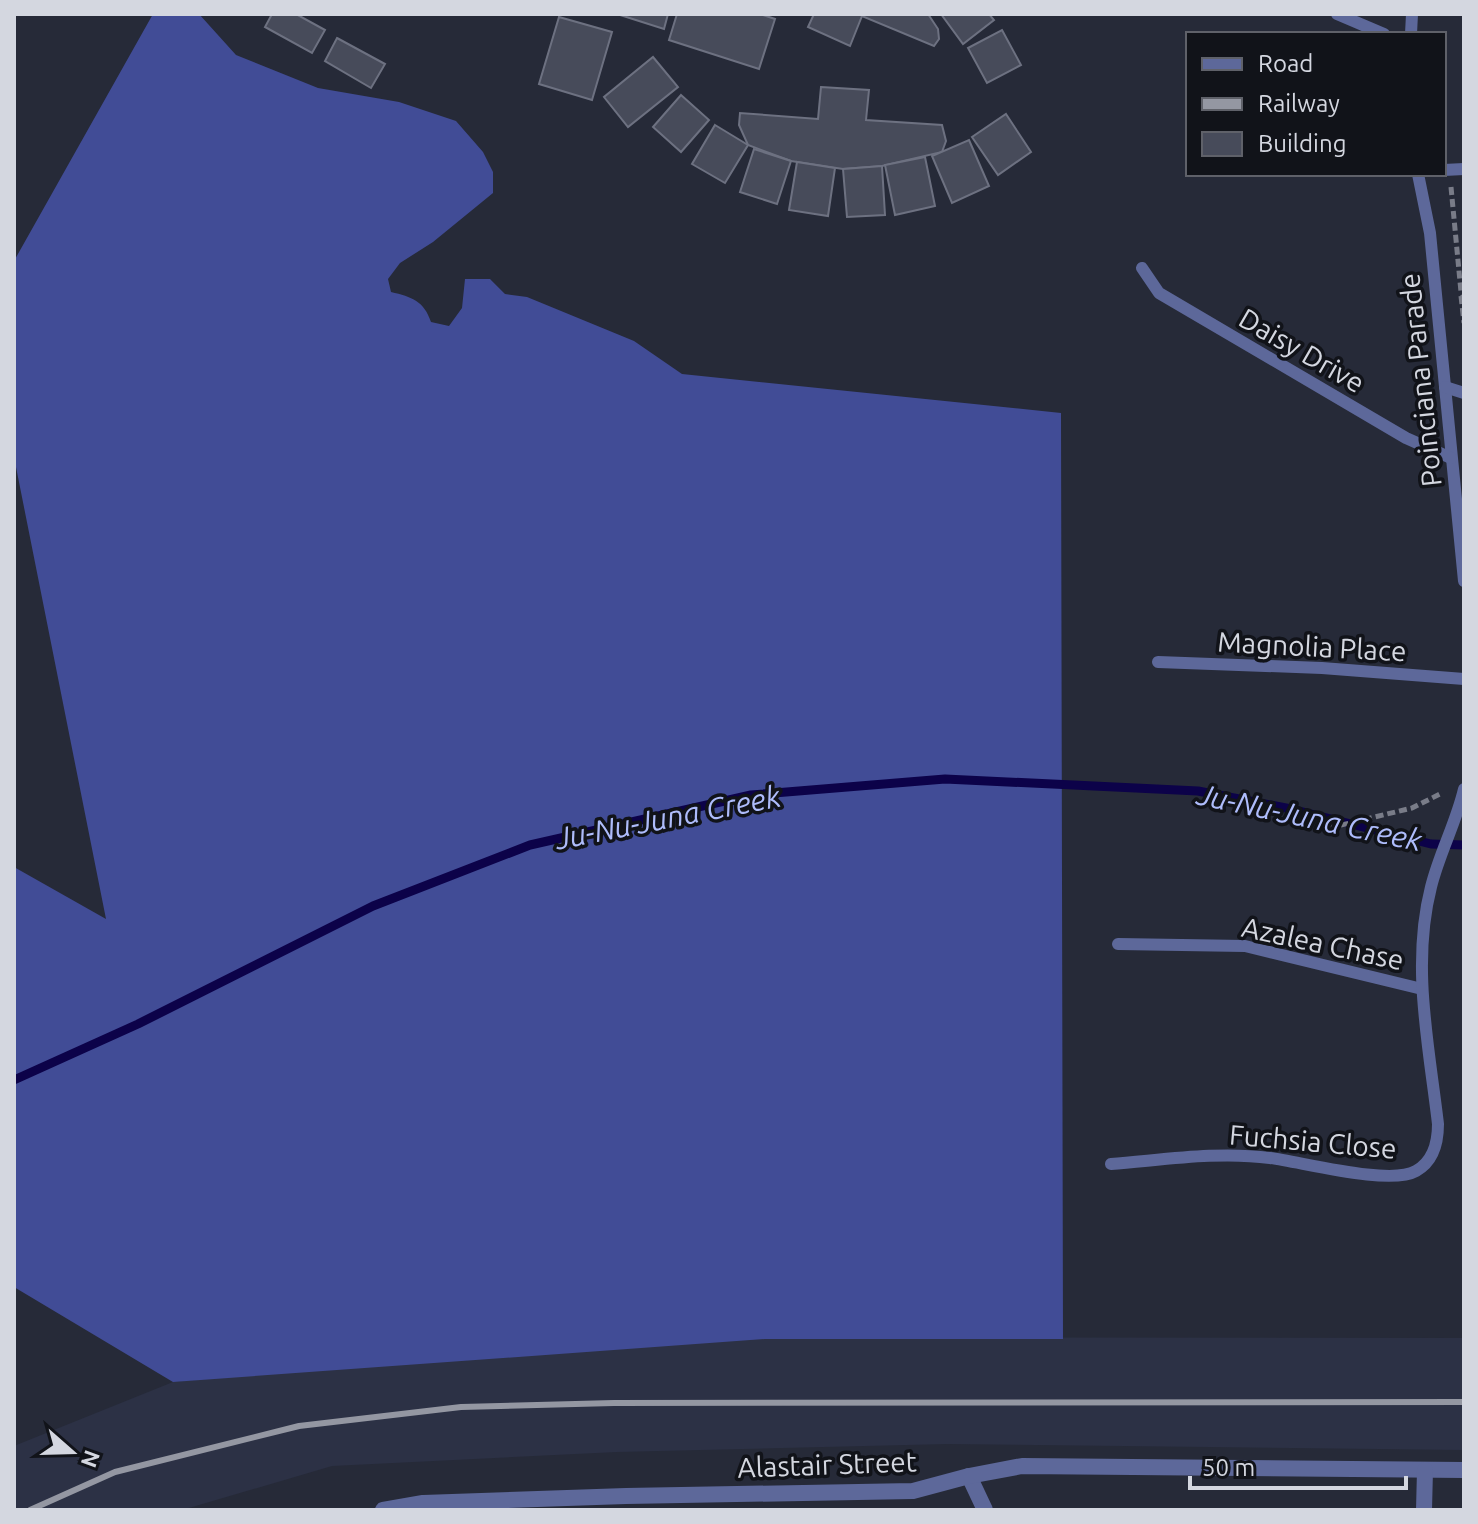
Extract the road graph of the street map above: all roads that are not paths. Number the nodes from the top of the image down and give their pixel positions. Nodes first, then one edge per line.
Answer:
1 (1337, 14) edge
2 (1379, 32) edge
3 (1418, 176) edge
4 (1142, 268) dead end
5 (1445, 387) junction
6 (1464, 393) edge
7 (1451, 458) junction
8 (1464, 581) edge
9 (1158, 662) dead end
10 (1464, 679) edge
11 (1457, 789) edge
12 (1118, 944) dead end
13 (1422, 989) junction
14 (1111, 1164) dead end
15 (1425, 1470) junction
16 (1464, 1470) edge
17 (969, 1476) junction
18 (383, 1510) edge
19 (985, 1510) edge
20 (1424, 1510) edge

1 - 2 lane
3 - 5 lane, Poinciana Parade
4 - 7 lane, Daisy Drive
5 - 6 lane
5 - 7 lane, Poinciana Parade
7 - 8 lane, Poinciana Parade
9 - 10 lane, Magnolia Place
11 - 13 lane
12 - 13 lane, Azalea Chase
13 - 14 lane, Fuchsia Close
15 - 16 street, Alastair Street
15 - 17 street, Alastair Street
15 - 20 street
17 - 18 street, Alastair Street
17 - 19 street

